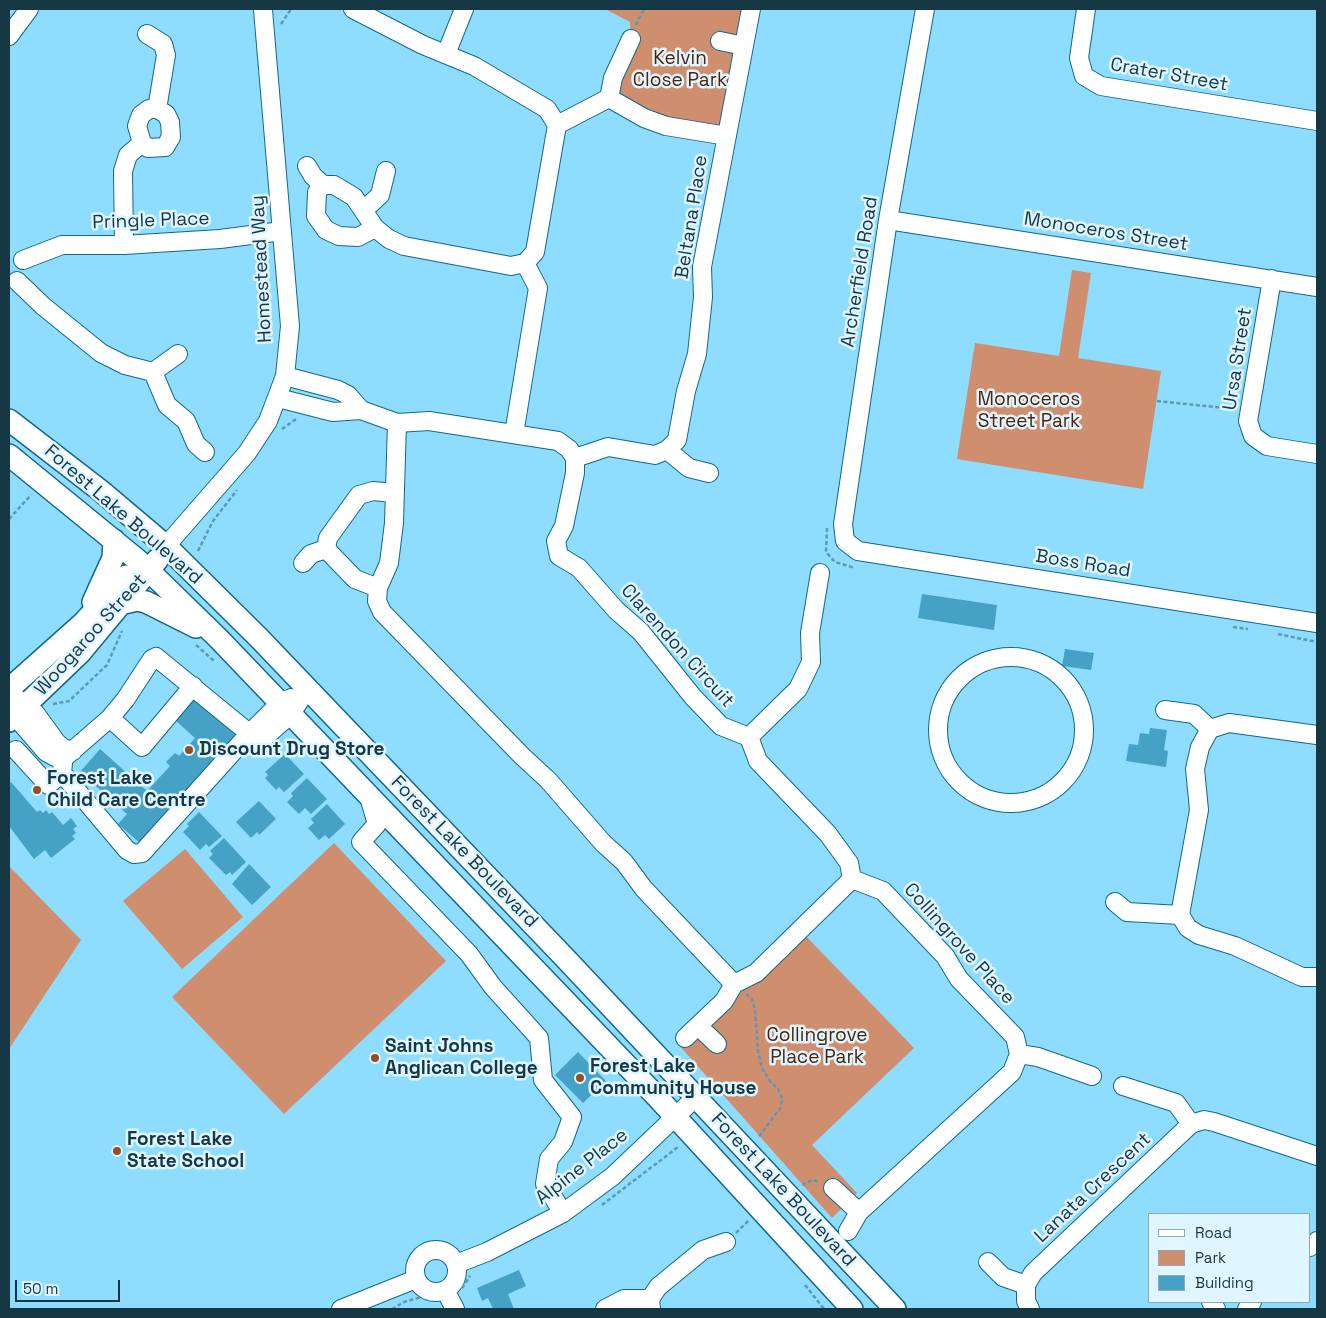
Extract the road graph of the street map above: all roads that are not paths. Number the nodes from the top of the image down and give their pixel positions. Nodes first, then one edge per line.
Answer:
1 (29, 9) edge
2 (262, 9) edge
3 (352, 9) edge
4 (464, 9) edge
5 (750, 9) edge
6 (925, 9) edge
7 (1086, 9) edge
8 (147, 34) dead end
9 (9, 36) edge
10 (631, 39) dead end
11 (720, 41) dead end
12 (744, 46) junction
13 (446, 54) junction
14 (609, 98) junction
15 (157, 108) junction
16 (1317, 120) edge
17 (557, 124) junction
18 (727, 136) junction
19 (142, 143) junction
20 (307, 166) dead end
21 (386, 172) dead end
22 (323, 185) junction
23 (364, 210) junction
24 (888, 220) junction
25 (375, 228) junction
26 (282, 231) junction
27 (124, 245) junction
28 (16, 257) edge
29 (525, 263) junction
30 (1272, 280) junction
31 (13, 281) edge
32 (1317, 287) edge
33 (178, 354) dead end
34 (153, 372) junction
35 (284, 376) junction
36 (278, 398) junction
37 (361, 410) junction
38 (9, 420) edge
39 (397, 423) junction
40 (514, 434) junction
41 (667, 450) junction
42 (205, 452) dead end
43 (1317, 454) edge
44 (9, 455) edge
45 (575, 458) junction
46 (708, 473) dead end
47 (393, 493) junction
48 (114, 540) junction
49 (845, 542) joint
50 (166, 546) junction
51 (326, 549) junction
52 (303, 563) dead end
53 (144, 566) junction
54 (820, 573) dead end
55 (378, 588) junction
56 (120, 604) junction
57 (1317, 622) edge
58 (83, 623) junction
59 (219, 639) junction
60 (194, 686) junction
61 (9, 689) edge
62 (307, 689) junction
63 (943, 703) joint
64 (14, 708) edge
65 (285, 708) junction
66 (1165, 710) dead end
67 (110, 718) junction
68 (1210, 729) junction
69 (249, 734) junction
70 (1317, 735) edge
71 (750, 737) junction
72 (16, 750) dead end
73 (66, 761) junction
74 (369, 797) junction
75 (852, 879) junction
76 (1115, 902) dead end
77 (1180, 915) junction
78 (1317, 976) edge
79 (734, 984) junction
80 (716, 1044) dead end
81 (1019, 1054) junction
82 (1092, 1076) dead end
83 (1123, 1086) dead end
84 (696, 1097) junction
85 (675, 1117) junction
86 (1191, 1124) junction
87 (1317, 1156) edge
88 (833, 1188) road end
89 (860, 1212) junction
90 (563, 1213) junction
91 (848, 1231) dead end
92 (726, 1242) dead end
93 (988, 1262) dead end
94 (456, 1264) junction
95 (416, 1278) junction
96 (1026, 1284) junction
97 (445, 1290) junction
98 (651, 1304) edge
99 (341, 1309) edge
100 (455, 1309) edge
101 (605, 1309) edge
102 (852, 1309) edge
103 (895, 1309) edge
104 (1030, 1309) edge

1 - 9 street
2 - 26 street, Homestead Way
3 - 13 street
4 - 13 street
5 - 12 street, Beltana Place
6 - 24 street, Archerfield Road
7 - 16 street, Crater Street
8 - 15 street
10 - 14 street
11 - 12 street
12 - 18 street, Beltana Place
13 - 17 street
14 - 17 street
14 - 18 street
15 - 19 street
15 - 19 street
17 - 29 street
18 - 41 street, Beltana Place
19 - 27 street
20 - 22 street
21 - 23 street
22 - 23 street
22 - 25 street
23 - 25 street
24 - 30 street, Monoceros Street
24 - 49 street, Archerfield Road
25 - 29 street
26 - 27 street, Pringle Place
26 - 35 street, Homestead Way
27 - 28 street, Pringle Place
28 - 31 street
29 - 40 street
30 - 32 street, Monoceros Street
30 - 43 street, Ursa Street
31 - 34 street
33 - 34 street
34 - 42 street
35 - 36 street, Homestead Way
35 - 37 street
36 - 37 street
36 - 50 street, Homestead Way
37 - 39 street
38 - 50 main road, Forest Lake Boulevard
39 - 40 street
39 - 47 street
40 - 45 street
41 - 45 street
41 - 46 street
44 - 48 main road, Forest Lake Boulevard
45 - 71 street, Clarendon Circuit
47 - 51 street
47 - 55 street
48 - 53 main road, Forest Lake Boulevard
48 - 58 main road
49 - 57 street, Boss Road
50 - 53 main road, Woogaroo Street
50 - 62 main road, Forest Lake Boulevard
51 - 52 street
51 - 55 street
53 - 56 main road, Woogaroo Street
53 - 58 main road, Woogaroo Street
53 - 59 main road, Forest Lake Boulevard
54 - 71 street
55 - 79 street
56 - 59 main road
56 - 64 main road, Woogaroo Street
58 - 61 main road, Woogaroo Street
59 - 65 main road, Forest Lake Boulevard
60 - 67 street
60 - 67 street
60 - 69 street
62 - 65 street
62 - 84 main road, Forest Lake Boulevard
63 - 63 street
64 - 73 street
65 - 69 street
65 - 74 main road, Forest Lake Boulevard
66 - 68 street
67 - 73 street
68 - 70 street
68 - 77 street
69 - 73 street
71 - 75 street
72 - 73 street
74 - 85 main road, Forest Lake Boulevard
74 - 90 street
75 - 79 street
75 - 81 street, Collingrove Place
76 - 77 street
77 - 78 street
79 - 80 street
81 - 82 street
81 - 89 street
83 - 86 street
84 - 85 street, Alpine Place
84 - 103 main road, Forest Lake Boulevard
85 - 90 street, Alpine Place
85 - 102 main road, Forest Lake Boulevard
86 - 87 street
86 - 96 street, Lanata Crescent
88 - 89 street
89 - 91 street
90 - 94 street, Alpine Place
92 - 98 street
93 - 96 street
94 - 95 street
94 - 97 street
95 - 97 street
95 - 99 street
96 - 104 street
97 - 100 street
98 - 101 street

